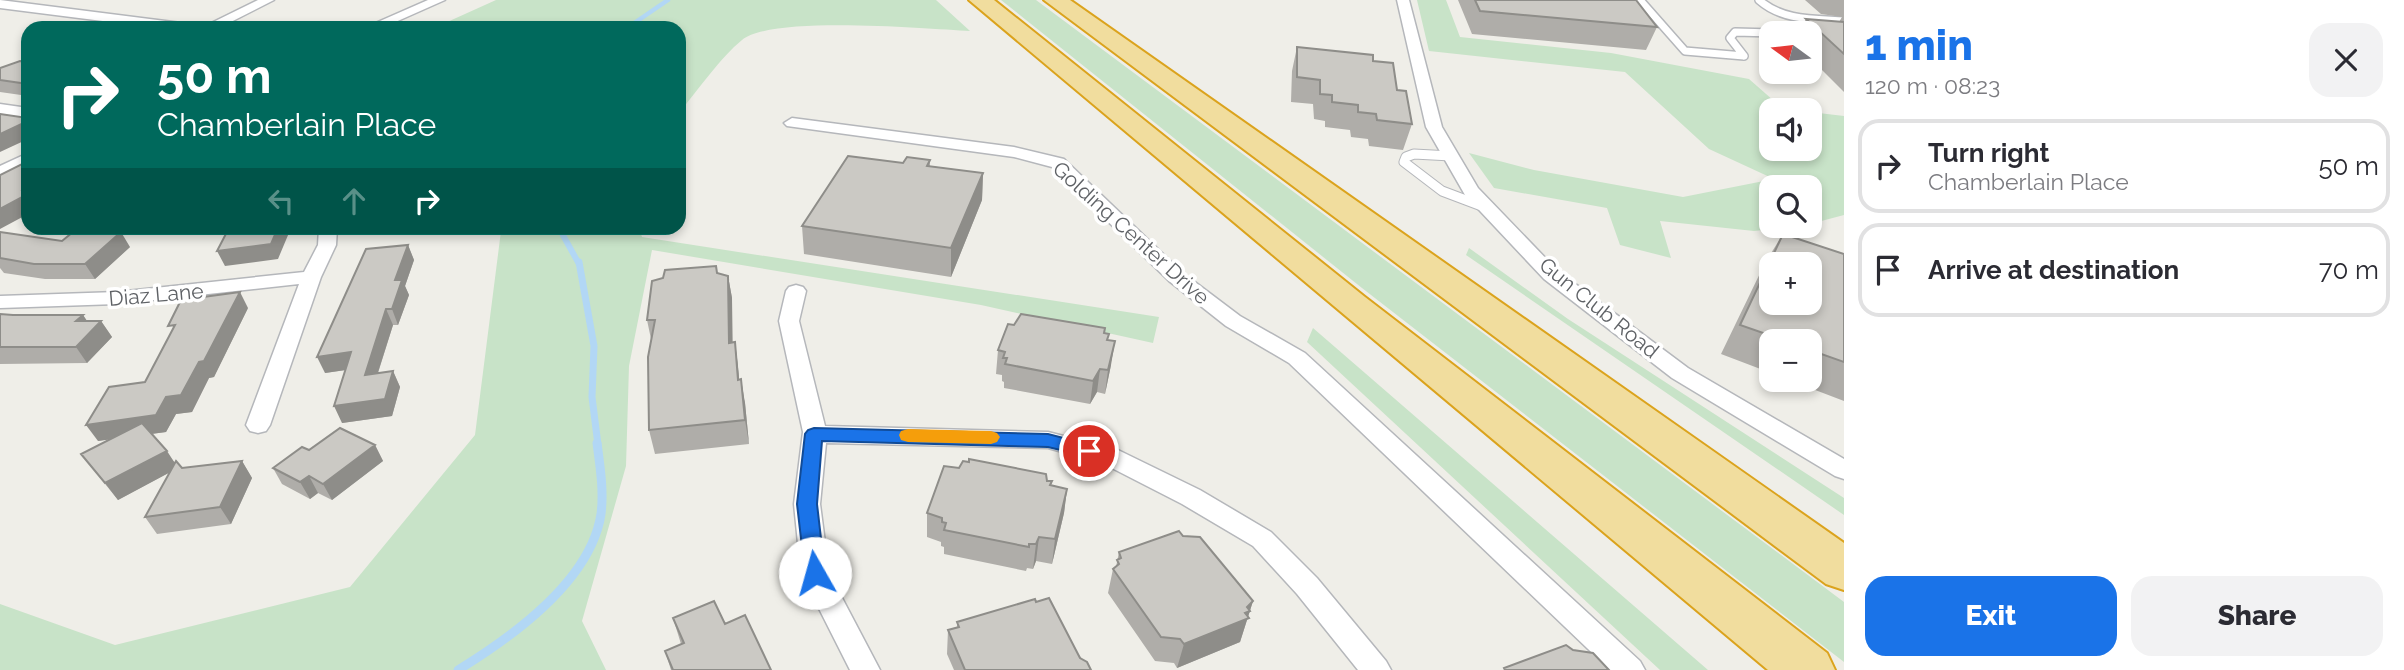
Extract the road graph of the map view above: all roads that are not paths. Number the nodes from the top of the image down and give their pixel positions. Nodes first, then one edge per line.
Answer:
1 (268, 0) edge
2 (439, 0) edge
3 (980, 0) edge
4 (1055, 0) edge
5 (1403, 0) edge
6 (1640, 0) edge
7 (1759, 0) edge
8 (0, 5) edge
9 (131, 21) edge
10 (223, 21) edge
11 (388, 21) edge
12 (1844, 21) edge
13 (1759, 33) edge
14 (0, 109) edge
15 (21, 112) edge
16 (792, 123) dead end
17 (1451, 156) junction
18 (21, 162) edge
19 (0, 172) edge
20 (1487, 208) junction
21 (328, 235) edge
22 (312, 277) junction
23 (796, 291) dead end
24 (0, 302) edge
25 (258, 425) dead end
26 (814, 434) junction
27 (1844, 470) edge
28 (1844, 570) edge
29 (865, 670) edge
30 (1376, 670) edge
31 (1630, 670) edge
32 (1808, 670) edge

1 - 10 street
2 - 11 street
3 - 32 highway
4 - 28 highway
5 - 17 street, Gun Club Road
6 - 13 lane
7 - 12 lane
8 - 9 street
14 - 15 street
16 - 31 street, Golding Center Drive
17 - 20 street, Gun Club Road
17 - 20 lane
18 - 19 street
20 - 27 street, Gun Club Road
21 - 22 street
22 - 24 street, Diaz Lane
22 - 25 street
23 - 26 street
26 - 29 street
26 - 30 street

